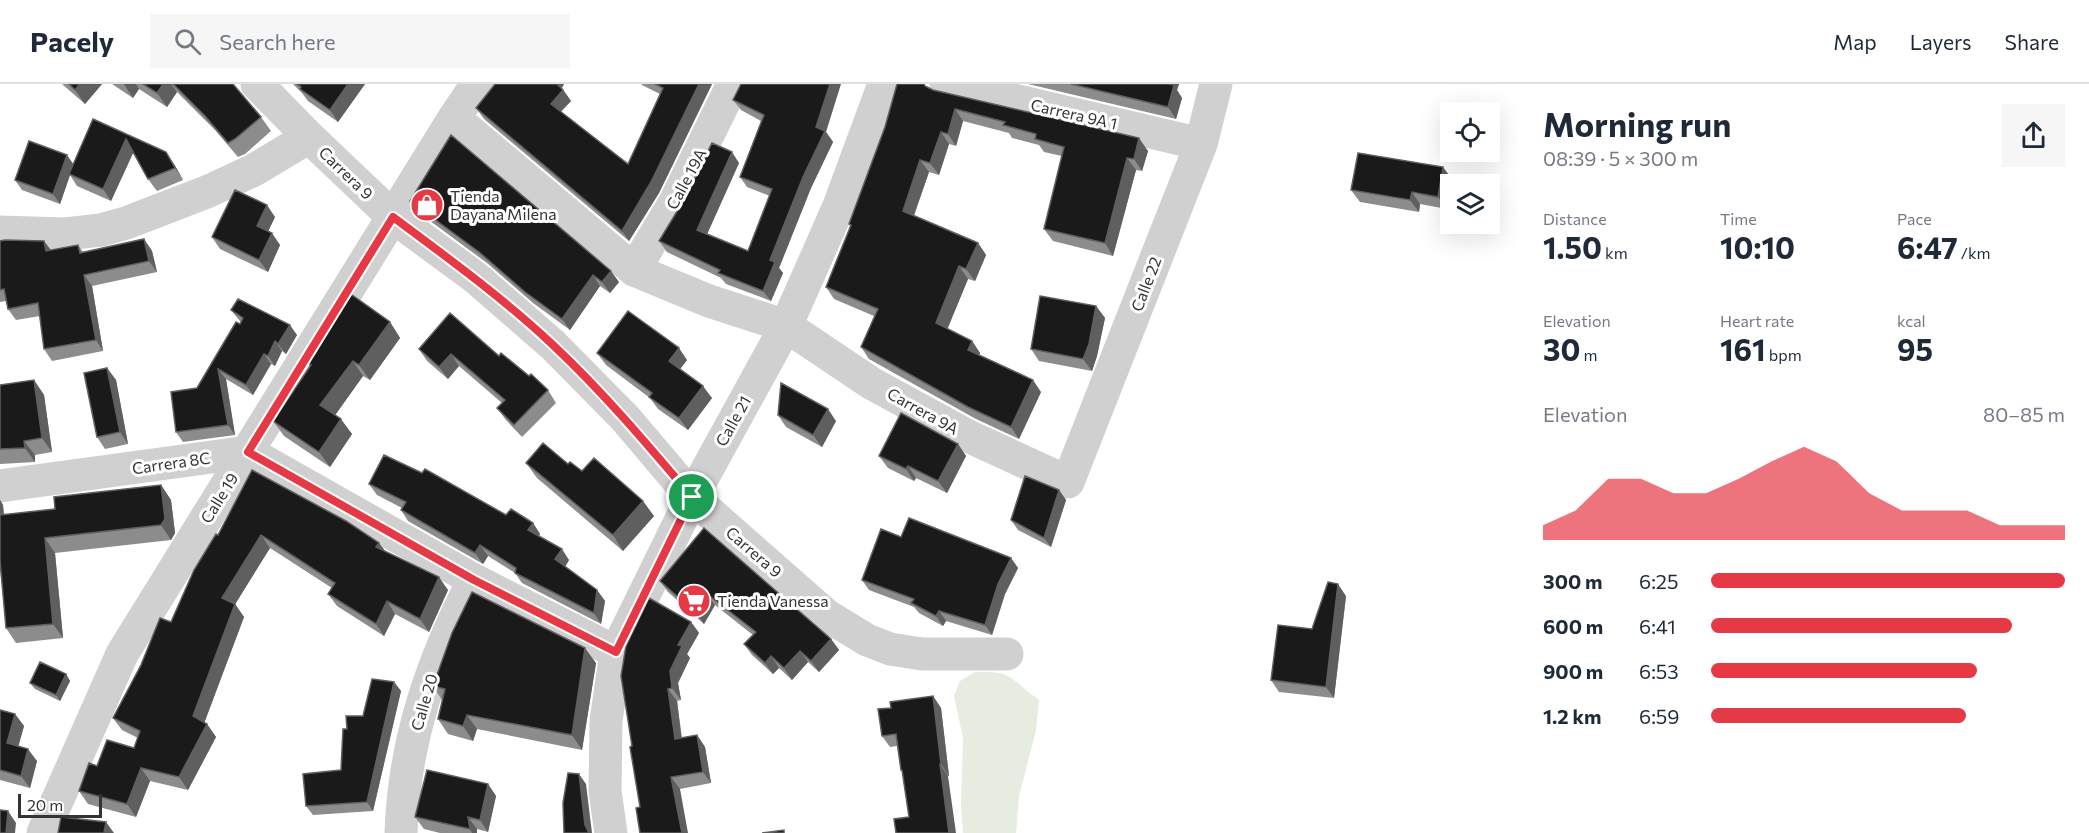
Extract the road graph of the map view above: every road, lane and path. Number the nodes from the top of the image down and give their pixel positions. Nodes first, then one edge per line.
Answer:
1 (257, 84) edge
2 (477, 84) edge
3 (733, 84) edge
4 (884, 84) edge
5 (946, 84) edge
6 (1216, 84) edge
7 (454, 118) junction
8 (309, 137) junction
9 (1201, 144) junction
10 (393, 217) junction
11 (0, 232) edge
12 (634, 270) junction
13 (786, 326) junction
14 (248, 452) junction
15 (1068, 482) joint
16 (0, 486) edge
17 (692, 497) junction
18 (474, 580) junction
19 (616, 652) junction
20 (1007, 654) dead end
21 (43, 833) edge
22 (402, 833) edge
23 (611, 833) edge

1 - 8 street, Carrera 9
2 - 7 street, Calle 19
3 - 12 street, Calle 19A
4 - 13 street, Calle 21
5 - 9 street, Carrera 9A 1
6 - 9 street, Calle 22
7 - 10 street, Calle 19
7 - 12 street
8 - 10 street, Carrera 9
8 - 11 street, Carrera 9
9 - 15 street, Calle 22
10 - 14 street, Calle 19
10 - 17 street, Carrera 9
12 - 13 street, Carrera 9A
13 - 15 street, Carrera 9A
13 - 17 street, Calle 21
14 - 16 street, Carrera 8C
14 - 18 street
14 - 21 street, Calle 19
17 - 19 street, Calle 21
17 - 20 street, Carrera 9
18 - 19 street
18 - 22 street, Calle 20
19 - 23 street, Calle 21

